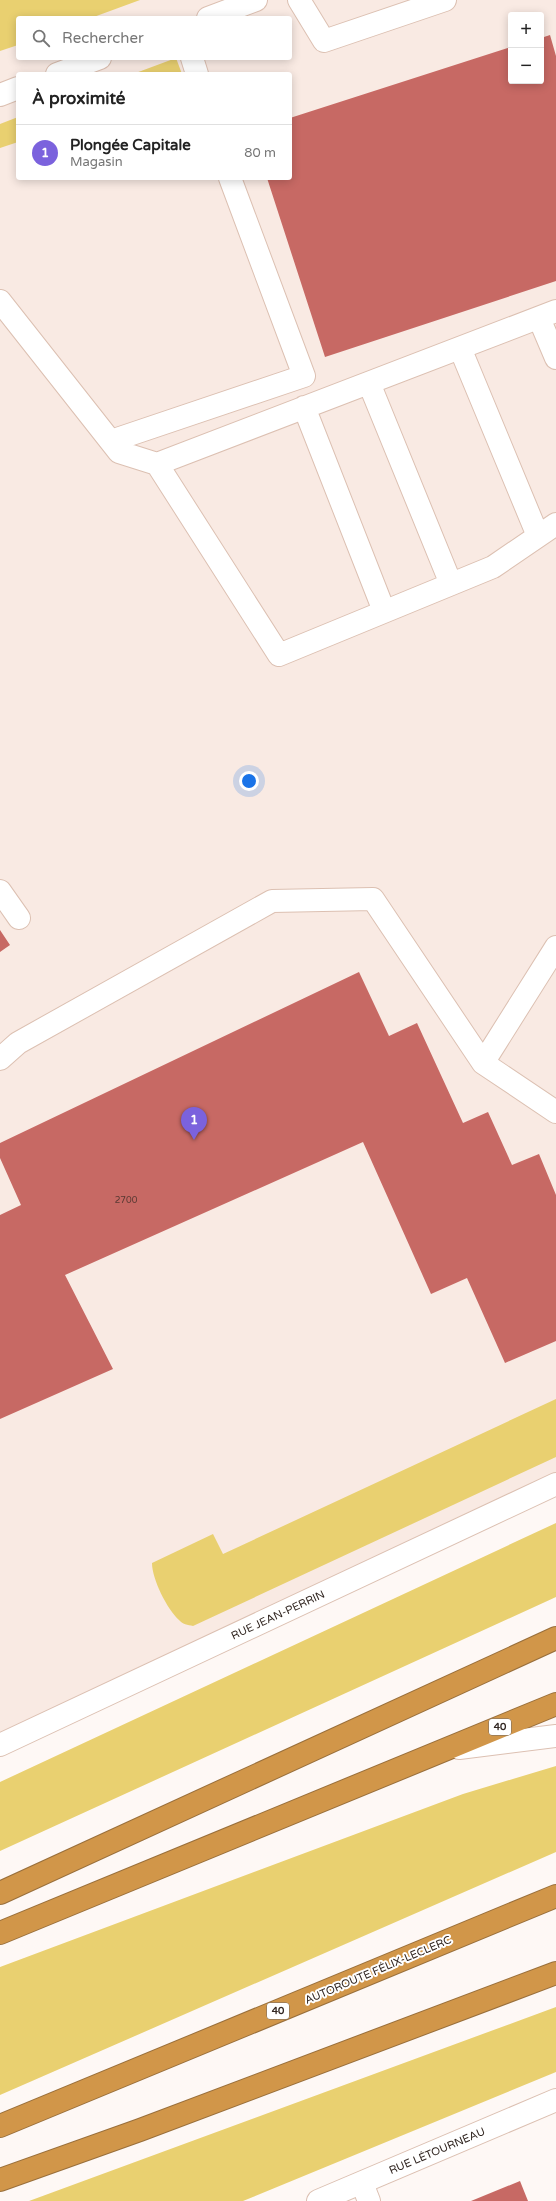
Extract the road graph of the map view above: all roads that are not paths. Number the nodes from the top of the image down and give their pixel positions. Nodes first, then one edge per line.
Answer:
1 (256, 0) edge
2 (299, 0) edge
3 (446, 0) edge
4 (213, 16) edge
5 (95, 60) edge
6 (192, 60) edge
7 (62, 72) edge
8 (196, 72) edge
9 (16, 89) edge
10 (0, 95) edge
11 (231, 180) edge
12 (0, 301) edge
13 (547, 314) edge
14 (460, 348) junction
15 (556, 358) edge
16 (369, 383) junction
17 (304, 407) junction
18 (111, 441) junction
19 (157, 464) junction
20 (556, 524) edge
21 (538, 536) junction
22 (450, 584) junction
23 (384, 611) junction
24 (0, 891) edge
25 (19, 918) dead end
26 (556, 947) edge
27 (0, 1059) edge
28 (483, 1062) junction
29 (556, 1112) edge
30 (556, 1484) edge
31 (555, 1638) edge
32 (556, 1704) edge
33 (556, 1736) edge
34 (0, 1745) edge
35 (444, 1750) junction
36 (556, 1891) edge
37 (0, 1893) edge
38 (556, 1896) edge
39 (535, 1905) junction
40 (0, 1933) edge
41 (556, 1973) edge
42 (556, 2100) edge
43 (0, 2126) edge
44 (0, 2180) edge
45 (366, 2192) edge
46 (318, 2201) edge

1 - 4 street
2 - 3 street
5 - 7 street
6 - 8 street
9 - 10 street
11 - 18 street
12 - 18 street
13 - 14 street
13 - 15 street
14 - 16 street
14 - 21 street
16 - 17 street
16 - 22 street
17 - 19 street
17 - 23 street
18 - 19 street
19 - 23 street
20 - 21 street
21 - 22 street
22 - 23 street
24 - 25 street
26 - 28 street
27 - 28 street
28 - 29 street
30 - 34 street, RUE JEAN-PERRIN
31 - 37 highway
32 - 35 highway, 40
33 - 35 street
35 - 40 highway, 40
36 - 39 street
38 - 39 highway, AUTOROUTE FÉLIX-LECLERC / 40
39 - 43 highway, AUTOROUTE FÉLIX-LECLERC / 40
41 - 44 highway
42 - 45 street, RUE LÉTOURNEAU
45 - 46 street, RUE LÉTOURNEAU

